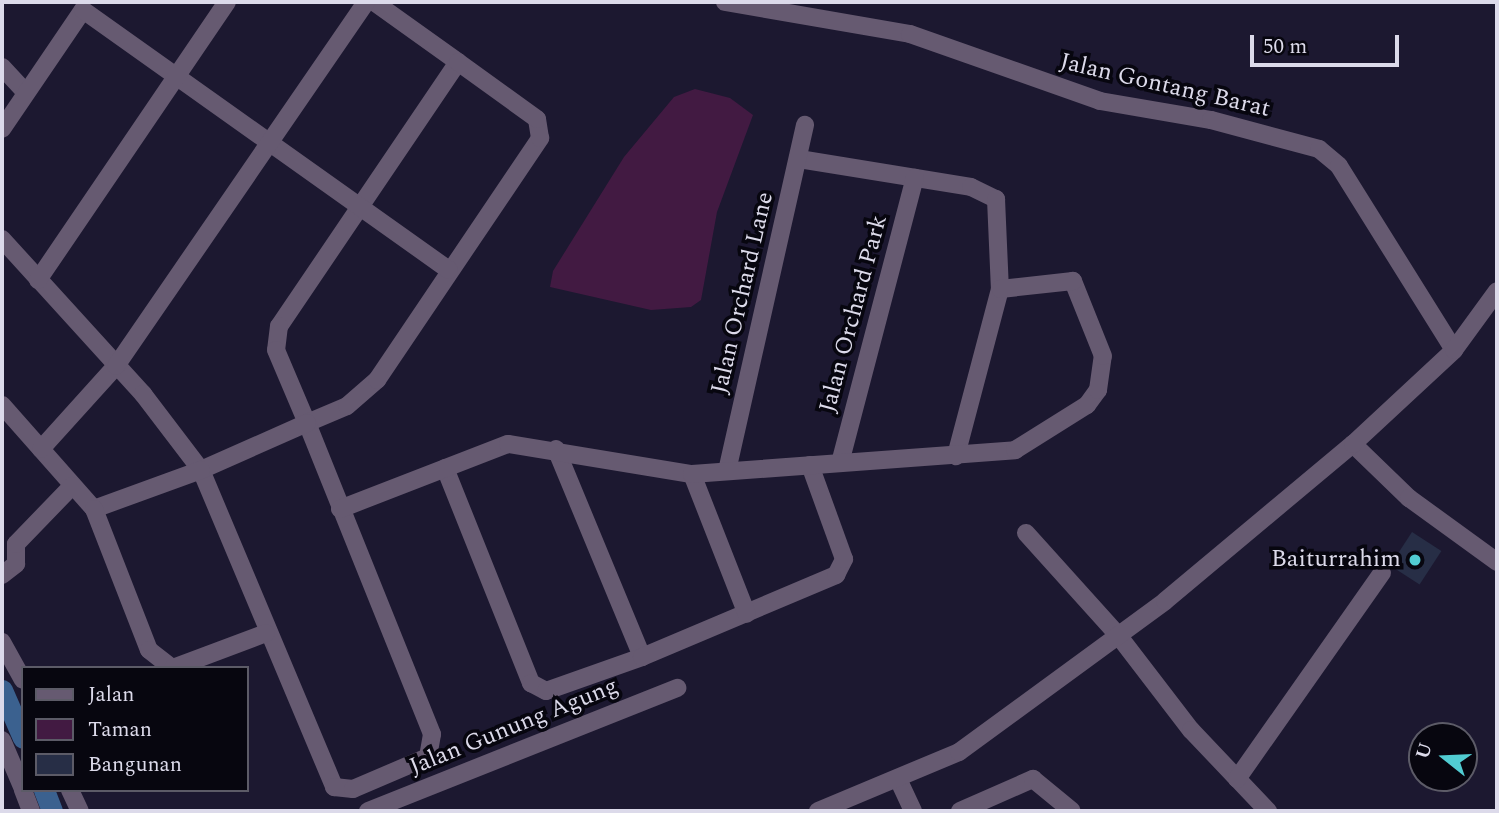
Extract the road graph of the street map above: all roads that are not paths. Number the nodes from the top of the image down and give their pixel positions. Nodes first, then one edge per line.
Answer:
1 (227, 2) edge
2 (366, 2) edge
3 (374, 2) edge
4 (725, 2) edge
5 (80, 6) edge
6 (458, 62) junction
7 (2, 67) edge
8 (173, 78) junction
9 (26, 93) junction
10 (805, 125) dead end
11 (2, 129) edge
12 (268, 140) junction
13 (799, 159) junction
14 (915, 178) junction
15 (358, 205) junction
16 (2, 239) edge
17 (449, 270) junction
18 (38, 279) junction
19 (1000, 289) junction
20 (1497, 291) edge
21 (1454, 350) junction
22 (116, 366) junction
23 (2, 405) edge
24 (307, 423) junction
25 (1353, 444) junction
26 (41, 449) junction
27 (556, 449) junction
28 (956, 456) junction
29 (840, 463) junction
30 (810, 465) junction
31 (445, 468) junction
32 (201, 470) junction
33 (727, 471) junction
34 (692, 474) junction
35 (72, 486) junction
36 (94, 509) junction
37 (340, 509) junction
38 (1026, 533) dead end
39 (9, 542) edge
40 (1497, 562) edge
41 (1382, 573) dead end
42 (2, 575) edge
43 (747, 614) junction
44 (266, 633) junction
45 (1118, 635) junction
46 (2, 642) edge
47 (642, 657) junction
48 (170, 666) edge
49 (178, 666) edge
50 (21, 676) edge
51 (677, 688) dead end
52 (2, 740) edge
53 (1237, 779) junction
54 (899, 781) junction
55 (21, 785) edge
56 (24, 792) edge
57 (71, 792) edge
58 (31, 811) edge
59 (79, 811) edge
60 (368, 811) edge
61 (818, 811) edge
62 (913, 811) edge
63 (960, 811) edge
64 (1072, 811) edge
65 (1268, 811) edge

1 - 8 street
2 - 12 street
3 - 6 street
4 - 21 street, Jalan Gontang Barat
5 - 8 street
5 - 9 street
6 - 15 street
6 - 17 street
7 - 9 street
8 - 12 street
8 - 18 street
9 - 11 street
10 - 13 street, Jalan Orchard Lane
12 - 15 street
12 - 22 street
13 - 14 street
13 - 33 street, Jalan Orchard Lane
14 - 19 street
14 - 29 street, Jalan Orchard Park
15 - 17 street
15 - 24 street
16 - 18 street
17 - 24 street
18 - 22 street
19 - 28 street
19 - 28 street
20 - 21 street
21 - 25 street
22 - 26 street
22 - 32 street
23 - 26 street
24 - 32 street
24 - 37 street
25 - 40 street
25 - 45 street
26 - 35 street
27 - 31 street
27 - 34 street
27 - 47 street
28 - 29 street
29 - 30 street
30 - 33 street
30 - 43 street
31 - 37 street
31 - 47 street
32 - 36 street
32 - 44 street
33 - 34 street
34 - 43 street
35 - 36 street
35 - 39 street
36 - 48 street
37 - 44 street
38 - 45 street
39 - 42 street
41 - 53 street
43 - 47 street
44 - 49 street
45 - 53 street
45 - 54 street
46 - 50 street
51 - 60 street, Jalan Gunung Agung
52 - 55 street
53 - 65 street
54 - 61 street
54 - 62 street
56 - 58 street
57 - 59 street
63 - 64 street

